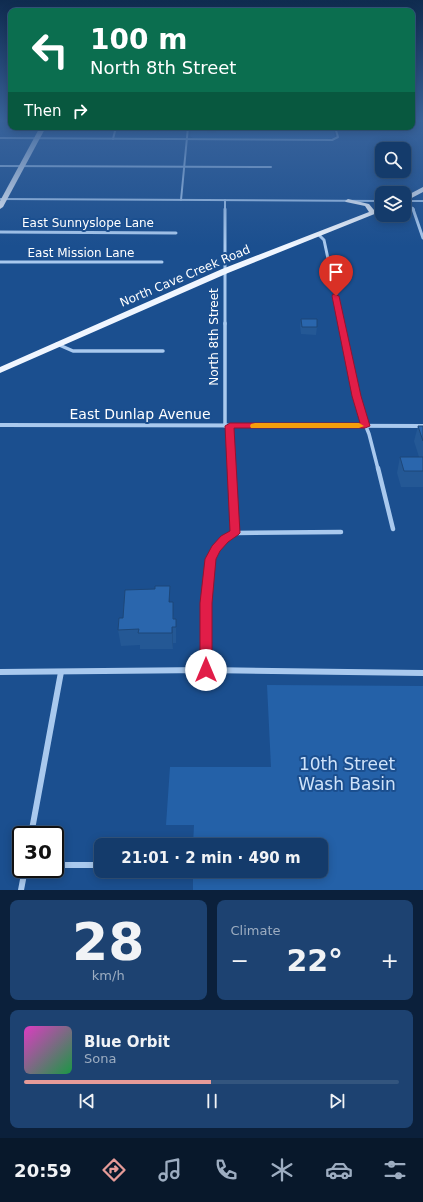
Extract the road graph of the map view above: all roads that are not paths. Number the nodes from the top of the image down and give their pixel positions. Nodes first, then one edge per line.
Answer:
1 (24, 163) edge
2 (185, 163) edge
3 (0, 166) edge
4 (22, 166) junction
5 (185, 167) junction
6 (271, 167) dead end
7 (423, 189) edge
8 (411, 197) edge
9 (2, 199) edge
10 (181, 200) junction
11 (225, 200) junction
12 (348, 201) junction
13 (375, 201) edge
14 (423, 201) edge
15 (411, 202) edge
16 (0, 207) edge
17 (411, 207) edge
18 (373, 213) joint
19 (0, 232) edge
20 (176, 233) dead end
21 (318, 234) junction
22 (423, 238) edge
23 (0, 262) edge
24 (162, 262) dead end
25 (225, 271) junction
26 (57, 344) junction
27 (163, 351) dead end
28 (0, 370) edge
29 (0, 425) edge
30 (227, 426) junction
31 (365, 426) junction
32 (423, 426) edge
33 (392, 529) dead end
34 (341, 532) dead end
35 (235, 533) junction
36 (206, 670) junction
37 (0, 672) edge
38 (61, 672) junction
39 (423, 673) edge
40 (33, 826) edge
41 (64, 865) edge
42 (94, 865) edge
43 (23, 878) edge
44 (21, 890) edge

1 - 4 main road
2 - 5 street
3 - 4 street
4 - 5 street
4 - 9 main road
5 - 6 street
5 - 10 street
7 - 8 main road
9 - 10 street
9 - 16 main road
10 - 11 street
11 - 12 street
11 - 25 street, North 8th Street
12 - 13 street
12 - 18 main road
14 - 15 street
17 - 22 street
18 - 21 main road, North Cave Creek Road
19 - 20 street, East Sunnyslope Lane
21 - 25 main road, North Cave Creek Road
21 - 31 street
23 - 24 street, East Mission Lane
25 - 26 main road, North Cave Creek Road
25 - 30 street, North 8th Street
26 - 27 street
26 - 28 main road, North Cave Creek Road
29 - 30 street, East Dunlap Avenue
30 - 31 street, East Dunlap Avenue
30 - 35 street, North 8th Street
31 - 32 street, East Dunlap Avenue
31 - 33 street
34 - 35 street
35 - 36 street
36 - 38 street
36 - 39 street
37 - 38 street
38 - 40 street
41 - 42 street
43 - 44 street

